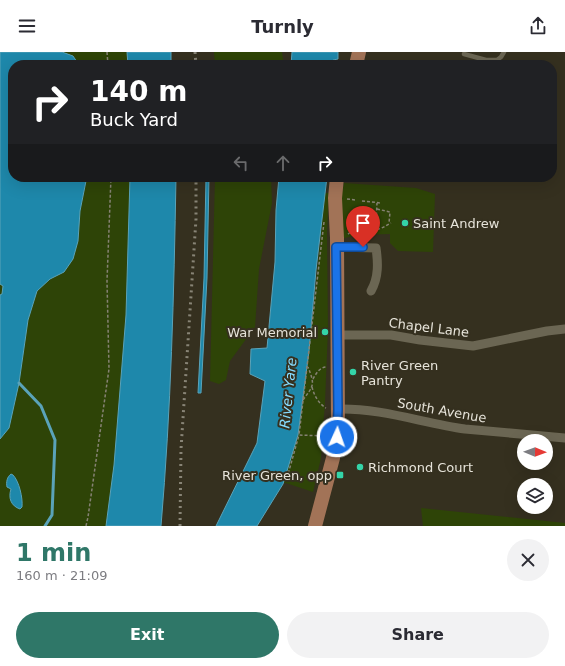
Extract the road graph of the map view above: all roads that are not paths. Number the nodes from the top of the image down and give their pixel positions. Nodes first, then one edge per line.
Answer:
1 (504, 52) edge
2 (464, 54) dead end
3 (487, 60) edge
4 (494, 60) edge
5 (337, 182) edge
6 (337, 242) junction
7 (371, 291) dead end
8 (565, 329) edge
9 (337, 335) junction
10 (338, 412) junction
11 (565, 438) edge
12 (315, 526) edge

1 - 4 lane
2 - 3 lane
5 - 6 main road
6 - 7 street
6 - 9 main road
8 - 9 street, Chapel Lane
9 - 10 main road
10 - 11 street, South Avenue
10 - 12 main road

